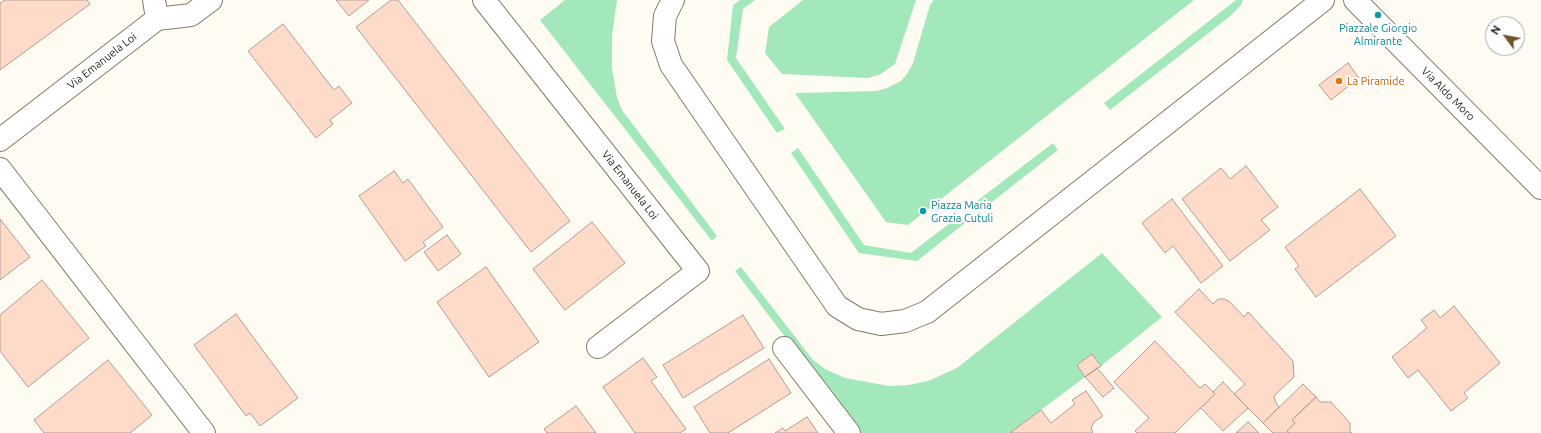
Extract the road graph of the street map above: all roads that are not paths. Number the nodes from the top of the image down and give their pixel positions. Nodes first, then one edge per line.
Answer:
1 (212, 0) edge
2 (484, 0) edge
3 (673, 0) edge
4 (1323, 0) edge
5 (1355, 0) edge
6 (155, 10) edge
7 (0, 140) edge
8 (0, 169) edge
9 (1541, 188) edge
10 (598, 347) dead end
11 (784, 348) dead end
12 (204, 433) edge
13 (849, 433) edge

1 - 6 street, Via Emanuela Loi
2 - 10 street, Via Emanuela Loi
3 - 4 street
5 - 9 street, Via Aldo Moro
6 - 7 street, Via Emanuela Loi
8 - 12 street
11 - 13 street

